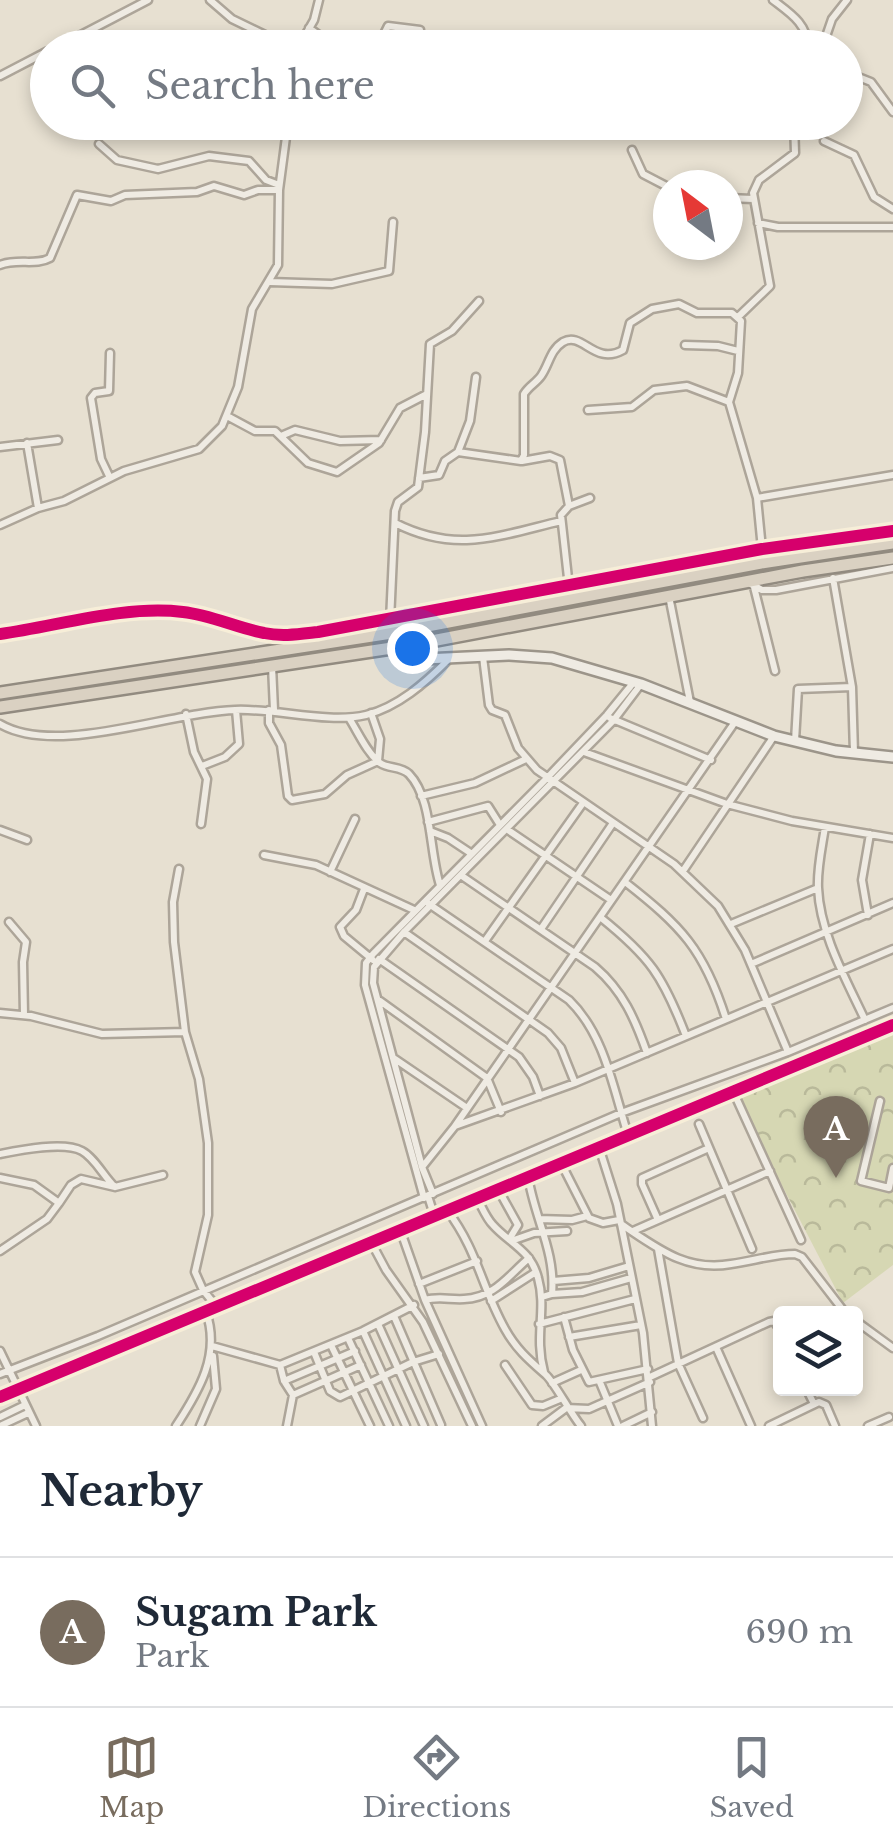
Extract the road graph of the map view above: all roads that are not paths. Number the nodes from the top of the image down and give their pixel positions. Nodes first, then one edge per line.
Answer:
1 (148, 0) edge
2 (210, 0) edge
3 (319, 0) edge
4 (773, 0) edge
5 (848, 0) edge
6 (309, 28) joint
7 (90, 30) edge
8 (256, 30) edge
9 (312, 30) edge
10 (386, 30) edge
11 (420, 30) dead end
12 (804, 30) edge
13 (829, 30) edge
14 (30, 61) edge
15 (0, 76) edge
16 (863, 79) edge
17 (893, 112) edge
18 (286, 140) edge
19 (795, 140) edge
20 (824, 141) dead end
21 (98, 144) dead end
22 (632, 150) dead end
23 (653, 180) edge
24 (279, 188) junction
25 (743, 199) edge
26 (753, 199) junction
27 (893, 209) edge
28 (393, 222) dead end
29 (758, 223) junction
30 (893, 227) edge
31 (0, 265) edge
32 (269, 282) junction
33 (479, 301) dead end
34 (738, 317) junction
35 (685, 345) dead end
36 (738, 352) junction
37 (110, 353) dead end
38 (476, 377) dead end
39 (427, 394) junction
40 (728, 402) junction
41 (588, 410) dead end
42 (227, 416) junction
43 (281, 436) junction
44 (58, 440) dead end
45 (381, 440) junction
46 (28, 444) junction
47 (0, 447) edge
48 (458, 452) junction
49 (521, 461) junction
50 (893, 475) edge
51 (110, 478) junction
52 (419, 478) junction
53 (590, 498) dead end
54 (757, 498) junction
55 (569, 506) junction
56 (38, 508) junction
57 (560, 521) junction
58 (395, 523) junction
59 (0, 525) edge
60 (893, 530) edge
61 (893, 543) edge
62 (762, 549) junction
63 (893, 558) edge
64 (893, 568) edge
65 (833, 578) junction
66 (751, 584) junction
67 (569, 587) junction
68 (669, 596) junction
69 (390, 621) junction
70 (0, 634) edge
71 (406, 646) junction
72 (483, 657) junction
73 (448, 660) junction
74 (272, 664) junction
75 (775, 671) dead end
76 (637, 683) junction
77 (852, 688) junction
78 (0, 693) edge
79 (690, 703) junction
80 (0, 707) edge
81 (236, 710) junction
82 (271, 710) junction
83 (186, 714) junction
84 (371, 714) junction
85 (350, 718) junction
86 (610, 718) junction
87 (735, 722) junction
88 (0, 724) edge
89 (774, 736) junction
90 (795, 741) junction
91 (584, 752) junction
92 (854, 753) junction
93 (893, 757) edge
94 (526, 759) junction
95 (711, 760) junction
96 (378, 762) junction
97 (202, 766) junction
98 (551, 781) junction
99 (688, 791) junction
100 (421, 796) junction
101 (583, 802) junction
102 (727, 804) junction
103 (354, 819) dead end
104 (612, 822) junction
105 (201, 824) dead end
106 (429, 826) junction
107 (826, 826) junction
108 (504, 828) junction
109 (0, 830) edge
110 (870, 834) junction
111 (893, 838) edge
112 (27, 840) dead end
113 (649, 848) junction
114 (472, 854) junction
115 (264, 855) dead end
116 (544, 855) junction
117 (179, 869) dead end
118 (682, 871) junction
119 (330, 872) junction
120 (462, 876) junction
121 (576, 876) junction
122 (625, 882) junction
123 (440, 885) junction
124 (818, 888) junction
125 (364, 889) junction
126 (610, 900) junction
127 (428, 902) junction
128 (893, 902) edge
129 (507, 907) junction
130 (414, 910) junction
131 (868, 915) junction
132 (600, 917) junction
133 (8, 922) dead end
134 (731, 924) junction
135 (540, 929) junction
136 (404, 932) junction
137 (827, 932) junction
138 (485, 942) junction
139 (893, 950) edge
140 (575, 952) junction
141 (375, 960) junction
142 (751, 964) junction
143 (842, 972) junction
144 (550, 988) junction
145 (378, 1000) junction
146 (766, 1001) junction
147 (893, 1008) edge
148 (0, 1013) edge
149 (24, 1015) junction
150 (530, 1018) junction
151 (726, 1019) junction
152 (865, 1020) junction
153 (893, 1025) edge
154 (184, 1032) junction
155 (686, 1036) junction
156 (507, 1048) junction
157 (788, 1052) junction
158 (647, 1053) junction
159 (395, 1059) junction
160 (606, 1070) junction
161 (488, 1078) junction
162 (575, 1083) junction
163 (733, 1091) junction
164 (540, 1096) junction
165 (467, 1108) junction
166 (893, 1109) edge
167 (500, 1112) junction
168 (621, 1113) junction
169 (699, 1124) dead end
170 (454, 1126) junction
171 (628, 1135) junction
172 (599, 1147) junction
173 (709, 1148) junction
174 (0, 1154) edge
175 (561, 1163) junction
176 (422, 1167) junction
177 (893, 1168) edge
178 (770, 1171) junction
179 (163, 1175) dead end
180 (528, 1176) junction
181 (0, 1178) edge
182 (115, 1186) junction
183 (498, 1189) junction
184 (727, 1189) junction
185 (428, 1196) junction
186 (477, 1198) junction
187 (59, 1203) junction
188 (447, 1210) junction
189 (434, 1215) junction
190 (587, 1216) junction
191 (539, 1220) junction
192 (658, 1220) junction
193 (620, 1222) junction
194 (400, 1230) junction
195 (567, 1230) dead end
196 (544, 1232) junction
197 (632, 1232) junction
198 (511, 1239) junction
199 (802, 1240) dead end
200 (371, 1242) junction
201 (752, 1248) dead end
202 (658, 1249) junction
203 (0, 1251) edge
204 (529, 1258) junction
205 (477, 1261) junction
206 (629, 1266) junction
207 (536, 1272) junction
208 (631, 1278) junction
209 (553, 1280) junction
210 (419, 1284) junction
211 (202, 1290) junction
212 (552, 1294) junction
213 (542, 1297) junction
214 (490, 1298) junction
215 (635, 1299) junction
216 (425, 1300) junction
217 (414, 1305) junction
218 (216, 1306) junction
219 (840, 1306) edge
220 (205, 1311) junction
221 (394, 1316) junction
222 (564, 1317) junction
223 (773, 1322) edge
224 (378, 1324) junction
225 (540, 1324) junction
226 (863, 1325) edge
227 (642, 1326) junction
228 (362, 1331) junction
229 (570, 1337) junction
230 (348, 1338) junction
231 (891, 1342) edge
232 (331, 1345) junction
233 (716, 1346) junction
234 (212, 1349) junction
235 (0, 1351) edge
236 (355, 1351) junction
237 (314, 1352) junction
238 (439, 1354) junction
239 (337, 1359) junction
240 (413, 1362) junction
241 (678, 1363) junction
242 (505, 1364) dead end
243 (280, 1365) junction
244 (361, 1365) junction
245 (320, 1366) junction
246 (398, 1369) junction
247 (581, 1370) junction
248 (4, 1372) edge
249 (342, 1373) junction
250 (545, 1374) junction
251 (649, 1376) junction
252 (384, 1377) junction
253 (326, 1380) junction
254 (599, 1380) junction
255 (284, 1381) junction
256 (552, 1383) junction
257 (370, 1384) junction
258 (18, 1390) junction
259 (353, 1392) junction
260 (293, 1395) junction
261 (810, 1396) edge
262 (0, 1397) edge
263 (560, 1399) junction
264 (608, 1400) junction
265 (814, 1404) junction
266 (566, 1408) junction
267 (26, 1409) junction
268 (652, 1412) junction
269 (0, 1416) edge
270 (890, 1417) dead end
271 (703, 1418) dead end
272 (440, 1425) edge
273 (0, 1426) edge
274 (36, 1426) edge
275 (176, 1426) edge
276 (200, 1426) edge
277 (286, 1426) edge
278 (370, 1426) edge
279 (389, 1426) edge
280 (406, 1426) edge
281 (424, 1426) edge
282 (472, 1426) edge
283 (482, 1426) edge
284 (542, 1426) edge
285 (581, 1426) edge
286 (620, 1426) edge
287 (652, 1426) edge
288 (750, 1426) edge
289 (769, 1426) edge
290 (835, 1426) edge
291 (868, 1426) edge

1 - 7 street
2 - 8 street
3 - 6 street
4 - 12 street
5 - 13 street
6 - 9 street
10 - 11 street
14 - 15 street
16 - 17 street
18 - 24 street
19 - 26 street
20 - 27 street
21 - 24 street
22 - 23 street
24 - 31 street
24 - 32 street
25 - 26 street
26 - 29 street
28 - 32 street
29 - 30 street
29 - 34 street
32 - 42 street
33 - 39 street
34 - 36 street
34 - 49 street
35 - 36 street
36 - 40 street
37 - 51 street
38 - 48 street
39 - 45 street
39 - 52 street
40 - 41 street
40 - 54 street
42 - 43 street
42 - 51 street
43 - 45 street
43 - 45 street
44 - 46 street
46 - 47 street
46 - 56 street
48 - 49 street
48 - 52 street
49 - 55 street
50 - 54 street
51 - 56 street
52 - 58 street
53 - 55 street
54 - 62 street
55 - 57 street
56 - 59 street
57 - 58 street
57 - 67 street
58 - 69 street
60 - 62 street
61 - 78 highway
62 - 67 street
63 - 66 highway
64 - 65 street
65 - 66 street
65 - 77 street
66 - 68 highway
66 - 75 street
67 - 69 street
68 - 71 highway
68 - 79 street
69 - 70 street
71 - 73 street
71 - 74 highway
72 - 73 street
72 - 76 street
72 - 94 street
73 - 84 street
74 - 80 highway
74 - 82 street
76 - 79 street
76 - 86 street
77 - 90 street
77 - 92 street
79 - 87 street
81 - 82 street
81 - 83 street
81 - 97 street
82 - 85 street
82 - 96 street
83 - 88 street
83 - 97 street
84 - 85 street
84 - 96 street
85 - 96 street
86 - 91 street
86 - 95 street
86 - 98 street
87 - 89 street
87 - 95 street
89 - 90 street
89 - 102 street
90 - 92 street
91 - 98 street
91 - 99 street
92 - 93 street
94 - 98 street
94 - 100 street
95 - 99 street
96 - 100 street
97 - 105 street
98 - 101 street
98 - 108 street
99 - 102 street
99 - 113 street
100 - 106 street
101 - 104 street
101 - 116 street
102 - 107 street
102 - 118 street
103 - 119 street
104 - 113 street
104 - 121 street
106 - 108 street
106 - 114 street
106 - 123 street
107 - 110 street
107 - 124 street
108 - 114 street
108 - 116 street
108 - 120 street
109 - 112 street
110 - 111 street
110 - 131 street
113 - 118 street
113 - 122 street
114 - 123 street
115 - 119 street
116 - 121 street
116 - 129 street
117 - 154 street
118 - 134 street
119 - 125 street
120 - 127 street
120 - 129 street
121 - 126 street
121 - 135 street
122 - 126 street
122 - 151 street
123 - 127 street
124 - 134 street
124 - 137 street
125 - 130 street
125 - 141 street
126 - 132 street
127 - 130 street
127 - 136 street
127 - 138 street
128 - 131 street
129 - 135 street
129 - 138 street
130 - 141 street
131 - 137 street
132 - 140 street
132 - 155 street
133 - 149 street
134 - 142 street
135 - 140 street
136 - 141 street
136 - 150 street
137 - 142 street
137 - 143 street
138 - 144 street
139 - 143 street
140 - 144 street
140 - 158 street
141 - 145 street
141 - 156 street
141 - 185 street
142 - 146 street
143 - 146 street
143 - 152 street
144 - 150 street
144 - 160 street
145 - 159 street
145 - 161 street
146 - 151 street
146 - 157 street
147 - 152 street
148 - 149 street
149 - 154 street
150 - 156 street
150 - 162 street
151 - 155 street
152 - 157 street
153 - 163 street
154 - 211 street
155 - 158 street
156 - 161 street
156 - 164 street
157 - 168 street
158 - 160 street
159 - 165 street
159 - 176 street
160 - 162 street
160 - 168 street
161 - 165 street
161 - 167 street
162 - 164 street
163 - 171 street
163 - 178 street
164 - 167 street
165 - 170 street
166 - 177 street
167 - 170 street
168 - 171 street
168 - 185 street
169 - 173 street
170 - 176 street
171 - 172 street
172 - 175 street
172 - 193 street
173 - 184 street
173 - 192 street
174 - 182 street
175 - 180 street
175 - 190 street
176 - 185 street
178 - 184 street
178 - 199 street
179 - 182 street
180 - 183 street
180 - 191 street
181 - 187 street
182 - 187 street
183 - 186 street
183 - 198 street
184 - 192 street
184 - 201 street
185 - 189 street
185 - 211 street
186 - 188 street
186 - 198 street
187 - 203 street
188 - 189 street
188 - 205 street
189 - 194 street
190 - 191 street
190 - 193 street
191 - 196 street
192 - 197 street
193 - 197 street
193 - 206 street
194 - 200 street
194 - 210 street
195 - 196 street
196 - 198 street
196 - 209 street
197 - 202 street
198 - 204 street
200 - 217 street
200 - 218 street
202 - 219 street
202 - 241 street
204 - 207 street
204 - 214 street
205 - 210 street
205 - 214 street
206 - 208 street
206 - 209 street
207 - 213 street
207 - 214 street
208 - 212 street
208 - 215 street
209 - 212 street
210 - 216 street
211 - 218 street
211 - 248 street
212 - 213 street
213 - 225 street
214 - 216 street
214 - 250 street
215 - 222 street
215 - 227 street
216 - 283 street
217 - 221 street
217 - 238 street
218 - 220 street
220 - 234 street
220 - 258 street
221 - 224 street
221 - 240 street
222 - 225 street
222 - 229 street
223 - 233 street
224 - 228 street
224 - 246 street
225 - 250 street
226 - 231 street
227 - 229 street
227 - 251 street
228 - 230 street
228 - 252 street
229 - 247 street
230 - 232 street
230 - 236 street
232 - 237 street
232 - 239 street
233 - 241 street
233 - 288 street
234 - 243 street
234 - 275 street
234 - 276 street
235 - 248 street
236 - 239 street
236 - 244 street
237 - 243 street
237 - 245 street
238 - 240 street
238 - 282 street
239 - 245 street
239 - 249 street
240 - 246 street
240 - 272 street
241 - 251 street
241 - 271 street
242 - 263 street
243 - 255 street
244 - 249 street
244 - 257 street
245 - 253 street
245 - 255 street
246 - 252 street
246 - 281 street
247 - 254 street
247 - 256 street
248 - 258 street
249 - 253 street
249 - 259 street
250 - 256 street
251 - 254 street
251 - 264 street
251 - 268 street
252 - 257 street
252 - 280 street
253 - 259 street
253 - 260 street
254 - 264 street
255 - 260 street
256 - 263 street
257 - 259 street
257 - 279 street
258 - 262 street
258 - 267 street
259 - 278 street
260 - 277 street
261 - 265 street
263 - 266 street
264 - 266 street
264 - 286 street
265 - 289 street
265 - 290 street
266 - 284 street
266 - 285 street
267 - 269 street
267 - 273 street
267 - 274 street
268 - 286 street
268 - 287 street
270 - 291 street

